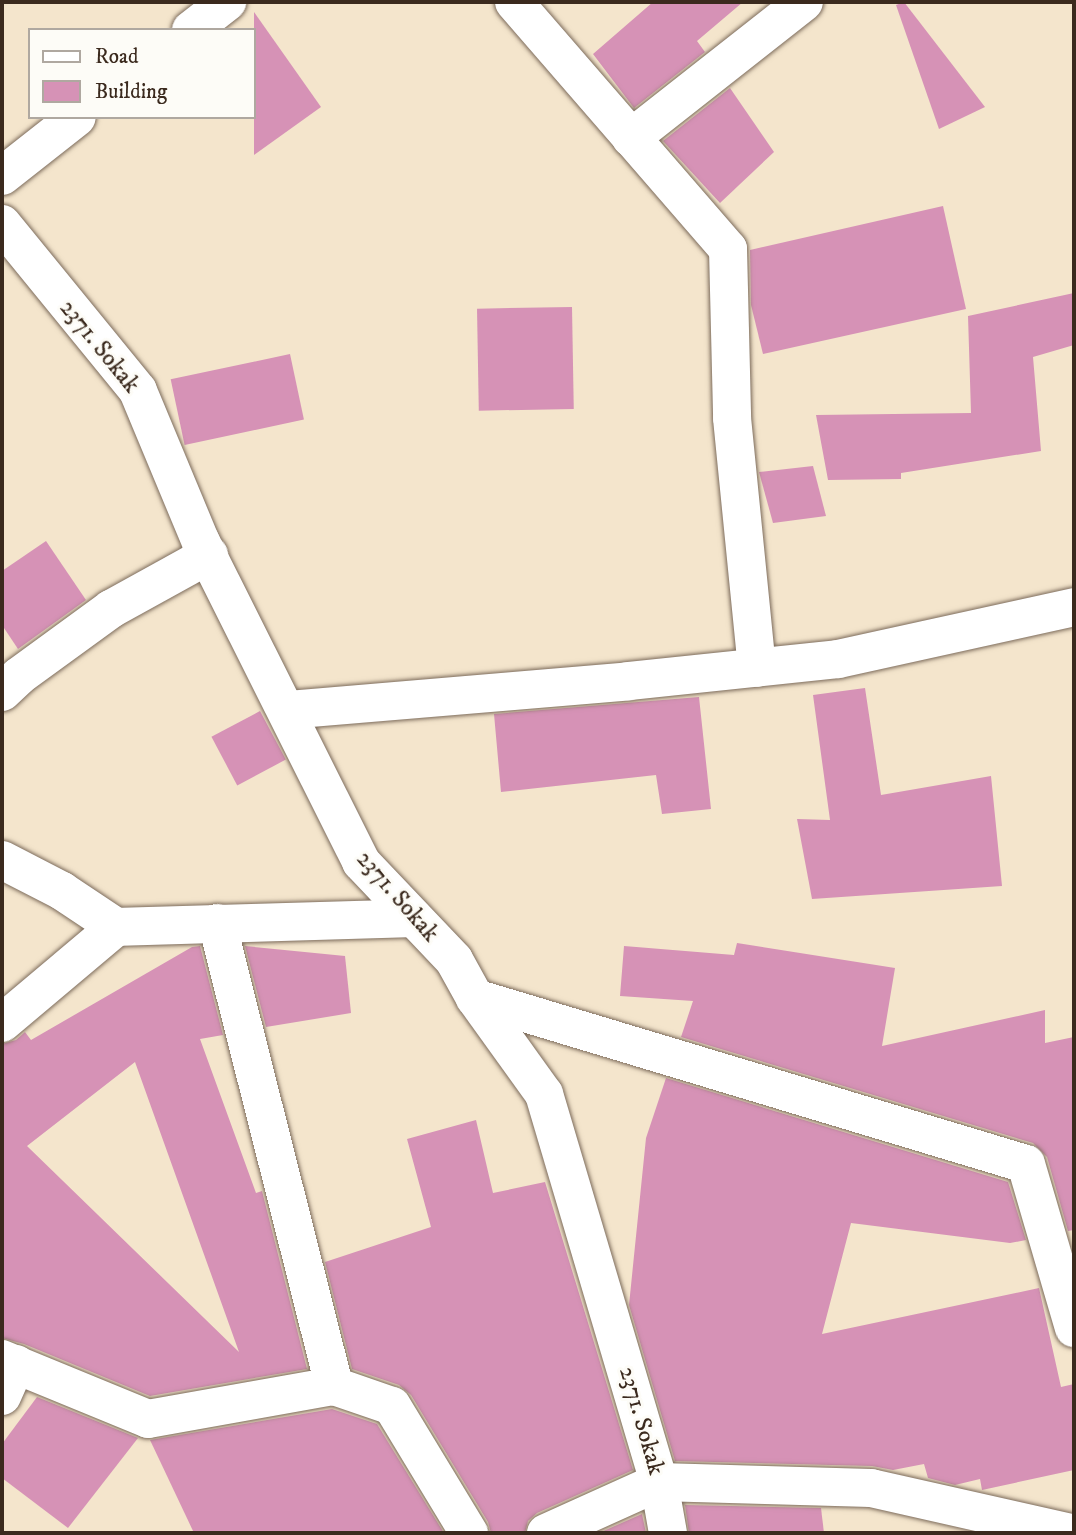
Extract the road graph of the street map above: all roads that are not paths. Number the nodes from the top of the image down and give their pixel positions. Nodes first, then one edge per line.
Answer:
1 (227, 2) edge
2 (514, 2) edge
3 (804, 2) edge
4 (194, 28) edge
5 (74, 119) edge
6 (632, 138) junction
7 (2, 176) edge
8 (2, 224) edge
9 (209, 555) junction
10 (1074, 607) edge
11 (757, 668) junction
12 (2, 692) edge
13 (287, 710) junction
14 (2, 860) edge
15 (413, 918) junction
16 (217, 923) junction
17 (116, 927) junction
18 (475, 998) junction
19 (2, 1023) edge
20 (1074, 1328) edge
21 (6, 1373) edge
22 (334, 1386) junction
23 (659, 1482) junction
24 (469, 1533) edge
25 (546, 1533) edge
26 (668, 1533) edge
27 (1070, 1533) edge

1 - 4 street
2 - 6 street
3 - 6 street
5 - 7 street
6 - 11 street
8 - 9 street, 2371. Sokak
9 - 12 street
9 - 13 street, 2371. Sokak
10 - 11 street
11 - 13 street
13 - 15 street, 2371. Sokak
14 - 17 street
15 - 16 street
15 - 18 street, 2371. Sokak
16 - 17 street
16 - 22 street
17 - 19 street
18 - 20 street
18 - 23 street, 2371. Sokak
21 - 22 street
22 - 24 street
23 - 25 street
23 - 26 street, 2371. Sokak
23 - 27 street

